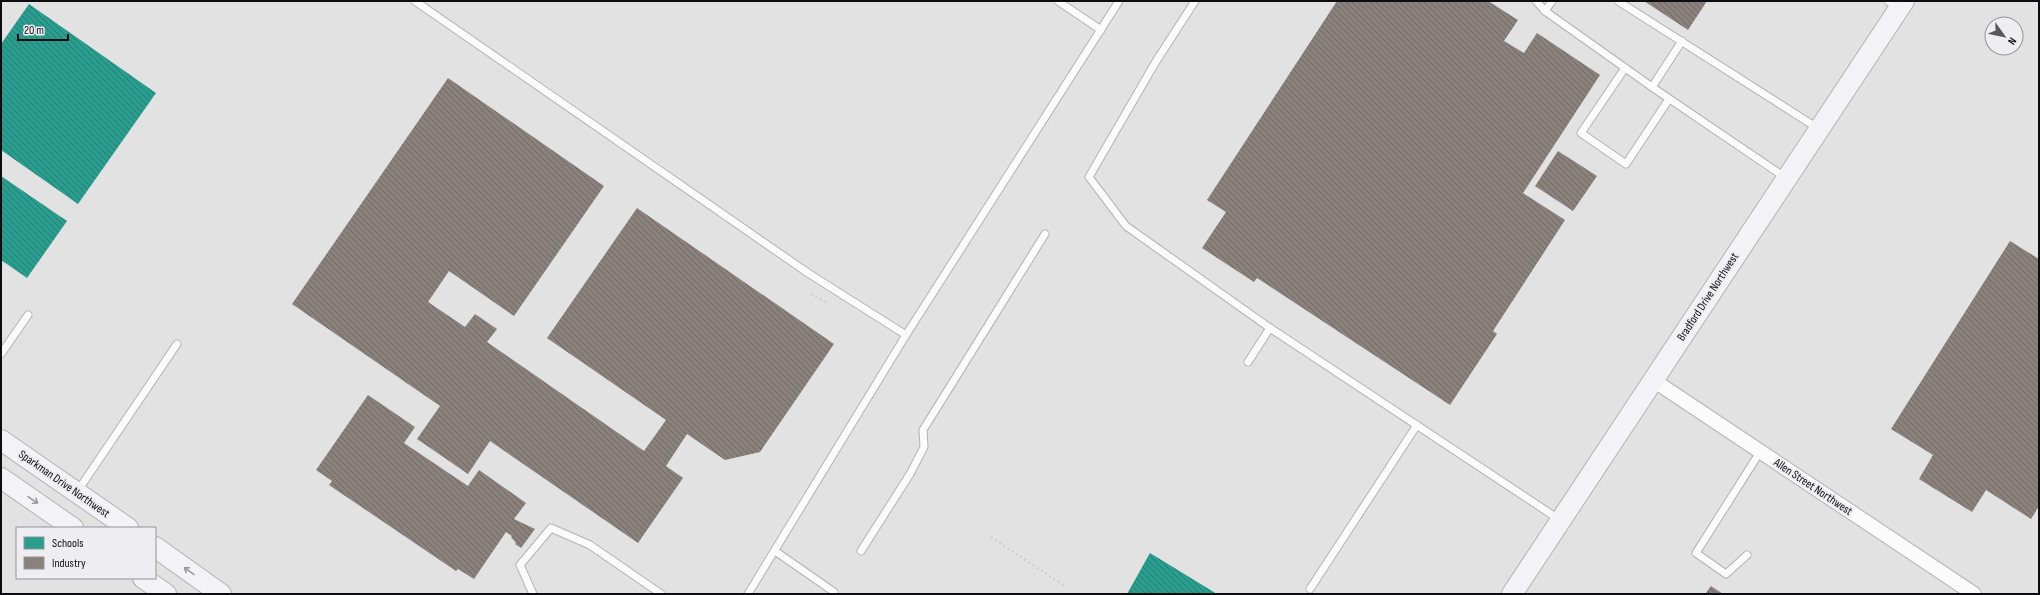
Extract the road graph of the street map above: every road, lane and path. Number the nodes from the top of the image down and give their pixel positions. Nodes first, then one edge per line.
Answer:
1 (415, 1) edge
2 (1058, 1) edge
3 (1119, 1) edge
4 (1195, 1) edge
5 (1536, 1) edge
6 (1552, 1) edge
7 (1618, 1) edge
8 (1897, 3) edge
9 (1545, 11) junction
10 (1101, 30) junction
11 (1682, 41) junction
12 (1625, 68) junction
13 (1652, 87) junction
14 (1669, 99) junction
15 (1819, 129) junction
16 (1786, 179) junction
17 (1045, 234) dead end
18 (811, 294) dead end
19 (829, 304) dead end
20 (28, 315) dead end
21 (1270, 328) junction
22 (906, 335) junction
23 (177, 344) dead end
24 (1, 354) edge
25 (1248, 362) dead end
26 (1653, 380) junction
27 (1417, 425) junction
28 (1, 440) edge
29 (1760, 452) junction
30 (1, 478) edge
31 (77, 492) junction
32 (1561, 521) junction
33 (72, 527) edge
34 (127, 527) edge
35 (991, 537) dead end
36 (156, 548) edge
37 (775, 551) junction
38 (861, 551) dead end
39 (1747, 555) dead end
40 (144, 579) edge
41 (1066, 587) dead end
42 (1310, 589) dead end
43 (834, 592) dead end
44 (166, 594) edge
45 (221, 594) edge
46 (533, 594) edge
47 (661, 594) edge
48 (748, 594) edge
49 (1512, 594) edge
50 (1974, 594) edge

1 - 22 lane
2 - 10 lane
3 - 10 lane
4 - 21 lane
5 - 9 lane
6 - 9 lane
7 - 11 lane
8 - 15 main road, Bradford Drive Northwest
9 - 12 lane
10 - 22 lane
11 - 13 lane
11 - 15 lane
12 - 13 lane
12 - 14 lane
13 - 14 lane
14 - 16 lane
15 - 16 main road, Bradford Drive Northwest
16 - 26 main road, Bradford Drive Northwest
17 - 38 lane
18 - 19 path
20 - 24 lane
21 - 25 lane
21 - 27 lane
22 - 37 lane
23 - 31 lane
26 - 29 street, Allen Street Northwest
26 - 32 main road, Bradford Drive Northwest
27 - 32 lane
27 - 42 lane
28 - 31 main road, Sparkman Drive Northwest
29 - 39 lane
29 - 50 street, Allen Street Northwest
30 -> 33 main road
31 - 34 main road, Sparkman Drive Northwest
32 - 49 main road, Bradford Drive Northwest
35 - 41 path
45 -> 36 main road
37 - 43 lane
37 - 48 lane
40 - 44 main road
46 - 47 lane

